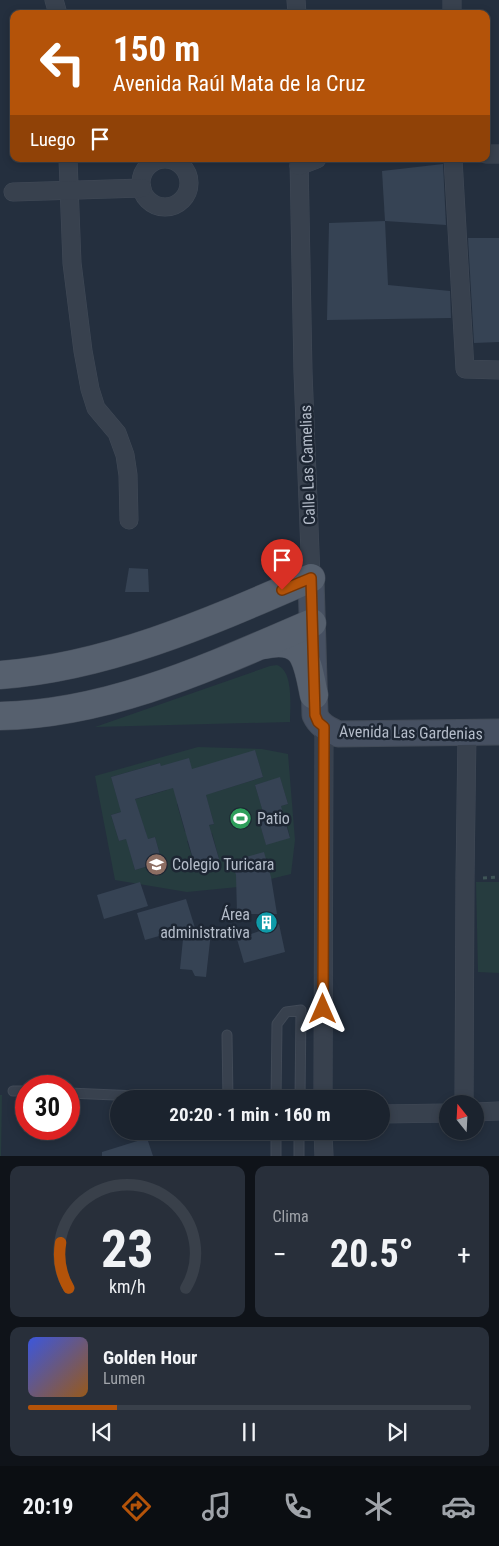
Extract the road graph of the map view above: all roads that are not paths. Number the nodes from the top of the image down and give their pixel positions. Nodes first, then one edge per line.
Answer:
1 (68, 162) edge
2 (154, 162) edge
3 (176, 162) edge
4 (299, 162) edge
5 (453, 162) edge
6 (142, 188) junction
7 (69, 190) junction
8 (12, 192) dead end
9 (499, 370) edge
10 (129, 520) dead end
11 (311, 578) junction
12 (312, 623) junction
13 (255, 647) junction
14 (0, 675) edge
15 (314, 695) junction
16 (0, 716) edge
17 (324, 727) junction
18 (499, 732) edge
19 (467, 733) junction
20 (227, 1035) dead end
21 (228, 1090) edge
22 (276, 1090) edge
23 (300, 1090) edge
24 (323, 1090) edge
25 (80, 1093) edge
26 (110, 1095) edge
27 (464, 1095) edge
28 (499, 1111) edge
29 (439, 1112) edge
30 (484, 1112) edge
31 (390, 1114) edge
32 (276, 1140) edge
33 (299, 1140) edge
34 (323, 1140) edge
35 (276, 1156) edge
36 (299, 1156) edge
37 (324, 1156) edge

1 - 7 street
2 - 6 street
3 - 6 street
4 - 11 street, Calle Las Camelias
5 - 9 street
6 - 7 street
7 - 8 street
7 - 10 street
11 - 12 main road, Calle Las Camelias
11 - 14 main road
12 - 13 main road
12 - 15 main road, Calle Las Camelias
13 - 15 main road
13 - 16 main road
15 - 17 main road, Calle Las Camelias
17 - 19 main road, Avenida Las Gardenias
17 - 24 street, Calle Las Camelias
18 - 19 main road, Avenida Las Gardenias
19 - 27 street
20 - 21 lane
22 - 23 lane
25 - 26 lane
28 - 30 street
29 - 31 street
32 - 35 lane
33 - 36 lane
34 - 37 street

